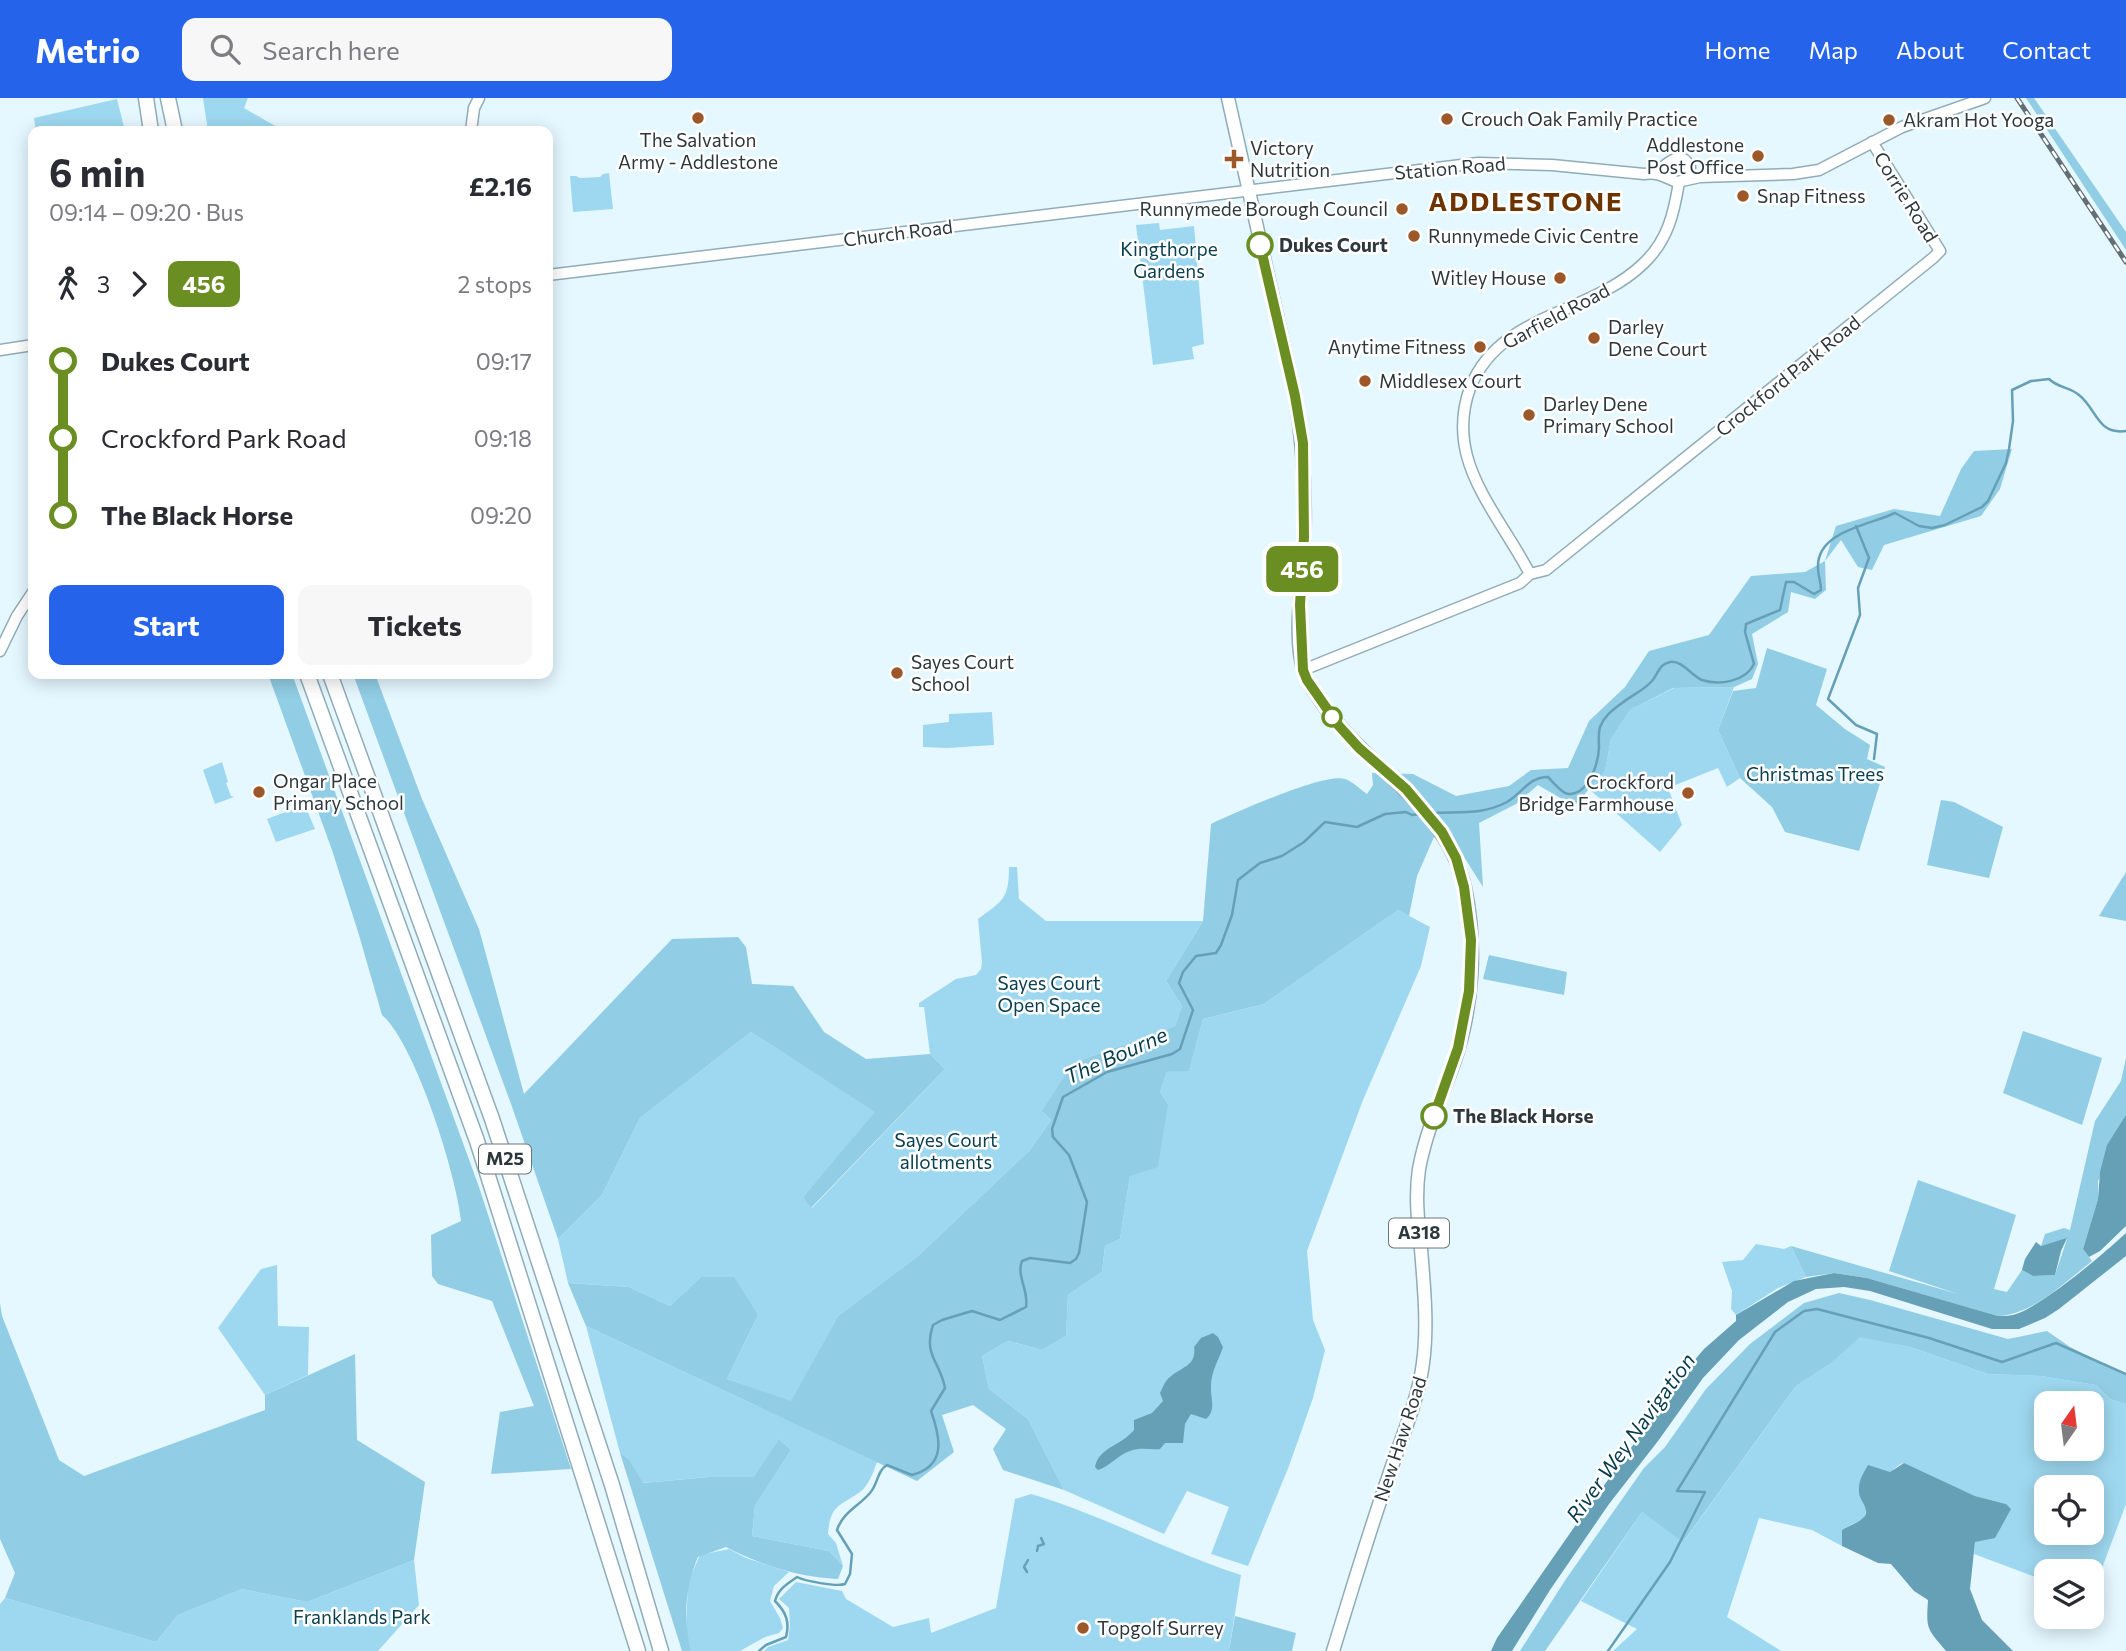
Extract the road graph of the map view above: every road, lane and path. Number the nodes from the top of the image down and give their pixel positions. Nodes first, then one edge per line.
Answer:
1 (146, 98) edge
2 (168, 98) edge
3 (479, 98) edge
4 (1228, 98) edge
5 (1986, 98) edge
6 (150, 126) edge
7 (174, 126) edge
8 (472, 126) edge
9 (1872, 142) junction
10 (1667, 170) junction
11 (1686, 176) junction
12 (1248, 191) junction
13 (1940, 251) joint
14 (553, 274) edge
15 (28, 346) edge
16 (0, 350) edge
17 (1530, 574) junction
18 (28, 600) edge
19 (0, 651) edge
20 (1303, 670) junction
21 (309, 679) edge
22 (332, 679) edge
23 (638, 1651) edge
24 (661, 1651) edge
25 (1333, 1651) edge

1 - 6 highway
2 - 7 highway
3 - 8 main road
4 - 12 main road, A318
5 - 9 main road
9 - 11 main road
9 - 13 main road, Corrie Road
10 - 11 main road
10 - 11 main road
10 - 12 main road, Station Road
11 - 17 main road, Garfield Road
12 - 14 main road, Church Road
12 - 20 main road, A318
13 - 17 main road, Crockford Park Road
15 - 16 main road
17 - 20 main road, Crockford Park Road
18 - 19 main road
20 - 25 main road, New Haw Road / A318
21 - 23 highway, M25
22 - 24 highway, M25

